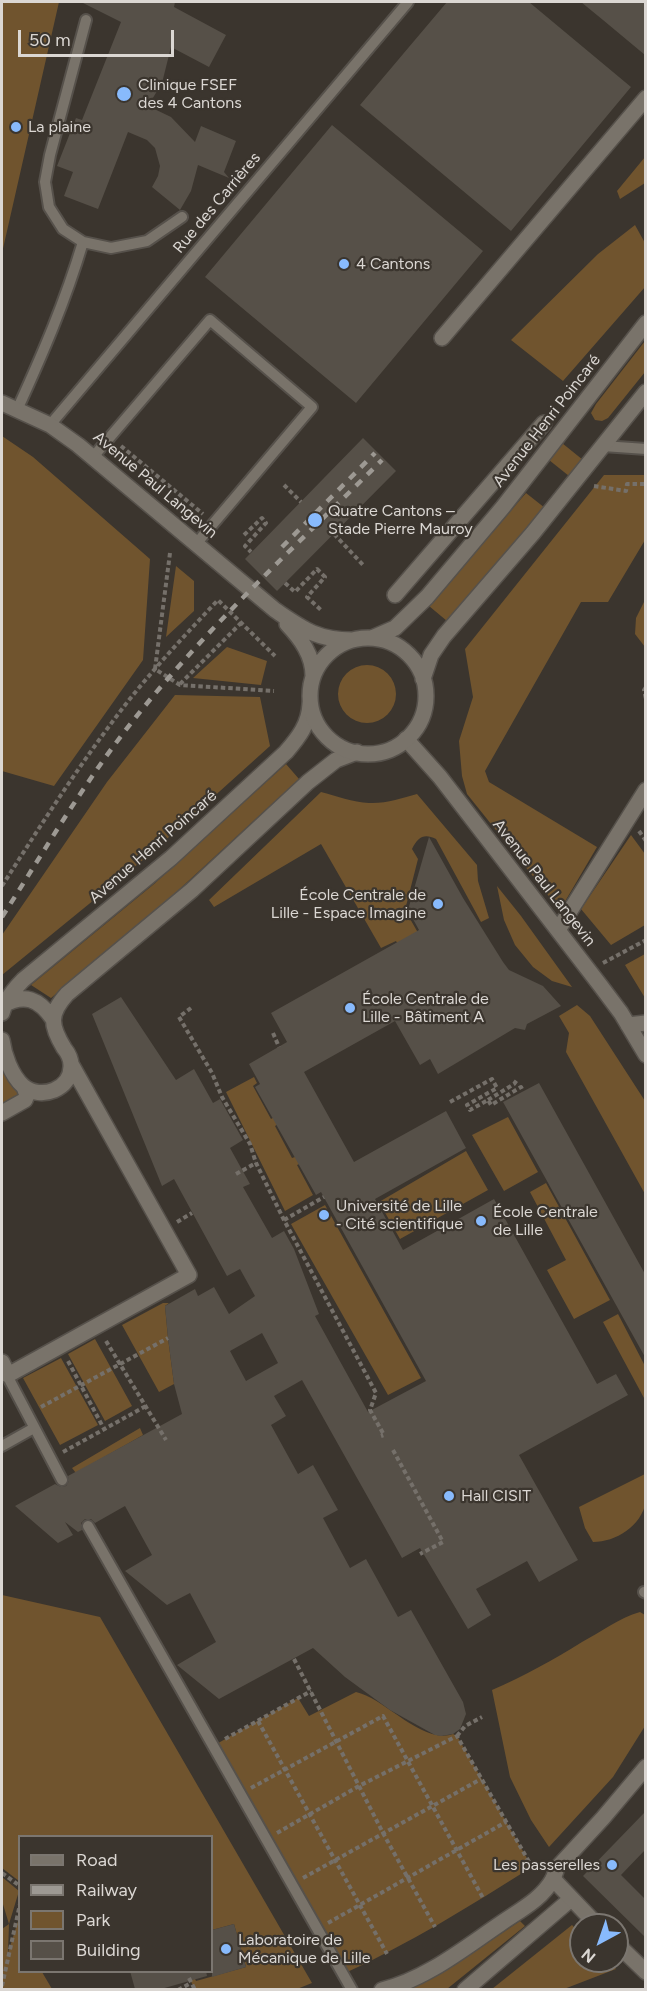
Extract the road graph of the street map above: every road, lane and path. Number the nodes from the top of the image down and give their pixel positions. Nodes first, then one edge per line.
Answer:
1 (408, 2) edge
2 (86, 20) dead end
3 (645, 98) edge
4 (182, 217) dead end
5 (83, 242) junction
6 (645, 323) edge
7 (442, 338) dead end
8 (645, 392) edge
9 (2, 403) edge
10 (17, 410) junction
11 (544, 423) dead end
12 (50, 425) junction
13 (110, 437) junction
14 (603, 446) junction
15 (645, 449) edge
16 (93, 457) junction
17 (645, 484) edge
18 (284, 485) dead end
19 (595, 485) dead end
20 (301, 502) dead end
21 (214, 523) junction
22 (334, 534) dead end
23 (244, 535) dead end
24 (196, 544) junction
25 (251, 552) dead end
26 (170, 553) dead end
27 (364, 566) dead end
28 (285, 583) dead end
29 (394, 596) dead end
30 (275, 610) junction
31 (322, 610) dead end
32 (241, 623) junction
33 (372, 638) junction
34 (352, 640) junction
35 (275, 656) dead end
36 (155, 669) junction
37 (313, 677) junction
38 (423, 679) junction
39 (180, 685) junction
40 (645, 687) edge
41 (274, 691) dead end
42 (645, 699) edge
43 (310, 704) junction
44 (406, 739) junction
45 (357, 753) junction
46 (645, 790) edge
47 (2, 886) edge
48 (558, 930) junction
49 (645, 940) edge
50 (589, 970) junction
51 (191, 1008) dead end
52 (2, 1009) edge
53 (53, 1019) junction
54 (645, 1023) edge
55 (628, 1024) junction
56 (273, 1033) dead end
57 (2, 1040) edge
58 (279, 1047) dead end
59 (645, 1055) edge
60 (71, 1064) junction
61 (517, 1080) dead end
62 (24, 1087) junction
63 (524, 1091) dead end
64 (488, 1100) junction
65 (450, 1102) dead end
66 (2, 1113) edge
67 (256, 1163) junction
68 (236, 1174) dead end
69 (324, 1197) dead end
70 (284, 1220) junction
71 (97, 1326) junction
72 (168, 1338) dead end
73 (60, 1347) junction
74 (2, 1362) edge
75 (120, 1363) junction
76 (10, 1381) dead end
77 (81, 1385) junction
78 (146, 1406) junction
79 (27, 1415) junction
80 (34, 1428) junction
81 (104, 1429) junction
82 (381, 1436) dead end
83 (166, 1440) dead end
84 (2, 1446) edge
85 (393, 1450) dead end
86 (51, 1459) junction
87 (62, 1480) dead end
88 (88, 1526) dead end
89 (420, 1554) dead end
90 (294, 1659) dead end
91 (311, 1691) junction
92 (482, 1717) dead end
93 (258, 1721) junction
94 (457, 1736) junction
95 (336, 1741) junction
96 (213, 1746) junction
97 (408, 1761) junction
98 (645, 1767) edge
99 (285, 1769) junction
100 (481, 1779) junction
101 (359, 1786) junction
102 (240, 1794) junction
103 (433, 1806) junction
104 (309, 1814) junction
105 (506, 1822) junction
106 (384, 1833) junction
107 (266, 1839) junction
108 (457, 1850) junction
109 (335, 1860) junction
110 (532, 1867) dead end
111 (2, 1874) edge
112 (408, 1878) junction
113 (553, 1879) junction
114 (291, 1884) junction
115 (18, 1885) edge
116 (483, 1898) dead end
117 (571, 1899) junction
118 (359, 1905) junction
119 (18, 1913) edge
120 (585, 1913) edge
121 (435, 1928) dead end
122 (317, 1929) junction
123 (387, 1954) dead end
124 (629, 1956) edge
125 (645, 1972) edge
126 (2, 1986) edge
127 (178, 1989) edge
128 (195, 1989) edge
129 (352, 1989) edge
130 (382, 1989) edge
131 (465, 1989) edge

1 - 12 lane, Rue des Carrières
2 - 5 lane
3 - 7 street
4 - 5 lane
5 - 10 lane
6 - 33 street, Avenue Henri Poincaré
8 - 14 street
9 - 10 street, Avenue Paul Langevin
10 - 12 street, Avenue Paul Langevin
11 - 29 street, Avenue Henri Poincaré
12 - 16 street, Avenue Paul Langevin
13 - 16 lane
13 - 21 path
13 - 21 lane
14 - 15 lane
14 - 38 street
16 - 24 street, Avenue Paul Langevin
17 - 19 path
18 - 20 path
21 - 24 lane
22 - 27 path
23 - 25 path
24 - 30 street, Avenue Paul Langevin
26 - 36 path
28 - 31 path
30 - 34 street, Avenue Paul Langevin
30 - 37 street, Avenue Paul Langevin
32 - 35 path
32 - 36 path
32 - 39 path
33 - 34 street
33 - 38 street
34 - 37 street
36 - 39 path
36 - 47 path
37 - 43 street
38 - 44 street
39 - 41 path
40 - 42 path
43 - 45 street
43 - 52 street, Avenue Henri Poincaré
44 - 45 street
44 - 48 street, Avenue Paul Langevin
45 - 53 street
46 - 48 street
48 - 50 street, Avenue Paul Langevin
49 - 50 path
50 - 55 street, Avenue Paul Langevin
51 - 67 path
52 - 53 street, Avenue Henri Poincaré
53 - 60 street, Avenue Henri Poincaré
54 - 55 street
55 - 59 street, Avenue Paul Langevin
56 - 58 path
57 - 62 street
60 - 62 street
60 - 71 street, Avenue Henri Poincaré
61 - 64 path
62 - 66 street
63 - 64 path
64 - 65 path
67 - 68 path
67 - 70 path
69 - 70 path
70 - 82 path
71 - 73 street
71 - 75 path
72 - 75 path
73 - 74 street
73 - 77 path
75 - 77 path
75 - 78 path
76 - 79 lane
77 - 79 path
77 - 81 path
78 - 81 path
78 - 83 path
79 - 80 lane
80 - 84 lane
80 - 86 lane
81 - 86 path
85 - 89 path
86 - 87 lane
88 - 96 lane
90 - 91 path
91 - 93 path
91 - 95 path
92 - 94 path
93 - 96 path
93 - 99 path
94 - 97 path
94 - 100 path
95 - 97 path
95 - 99 path
95 - 101 path
96 - 102 lane
97 - 101 path
97 - 103 path
98 - 113 street
99 - 102 path
99 - 104 path
100 - 103 path
100 - 105 path
101 - 104 path
101 - 106 path
102 - 107 lane
103 - 106 path
103 - 108 path
104 - 107 path
104 - 109 path
105 - 108 path
105 - 110 path
106 - 109 path
106 - 112 path
107 - 114 lane
108 - 112 path
108 - 116 path
109 - 114 path
109 - 118 path
111 - 115 path
112 - 118 path
112 - 121 path
113 - 117 street
113 - 130 street
114 - 122 lane
117 - 120 street
117 - 131 street
118 - 122 path
118 - 123 path
119 - 126 path
122 - 129 lane
124 - 125 street
127 - 128 path

